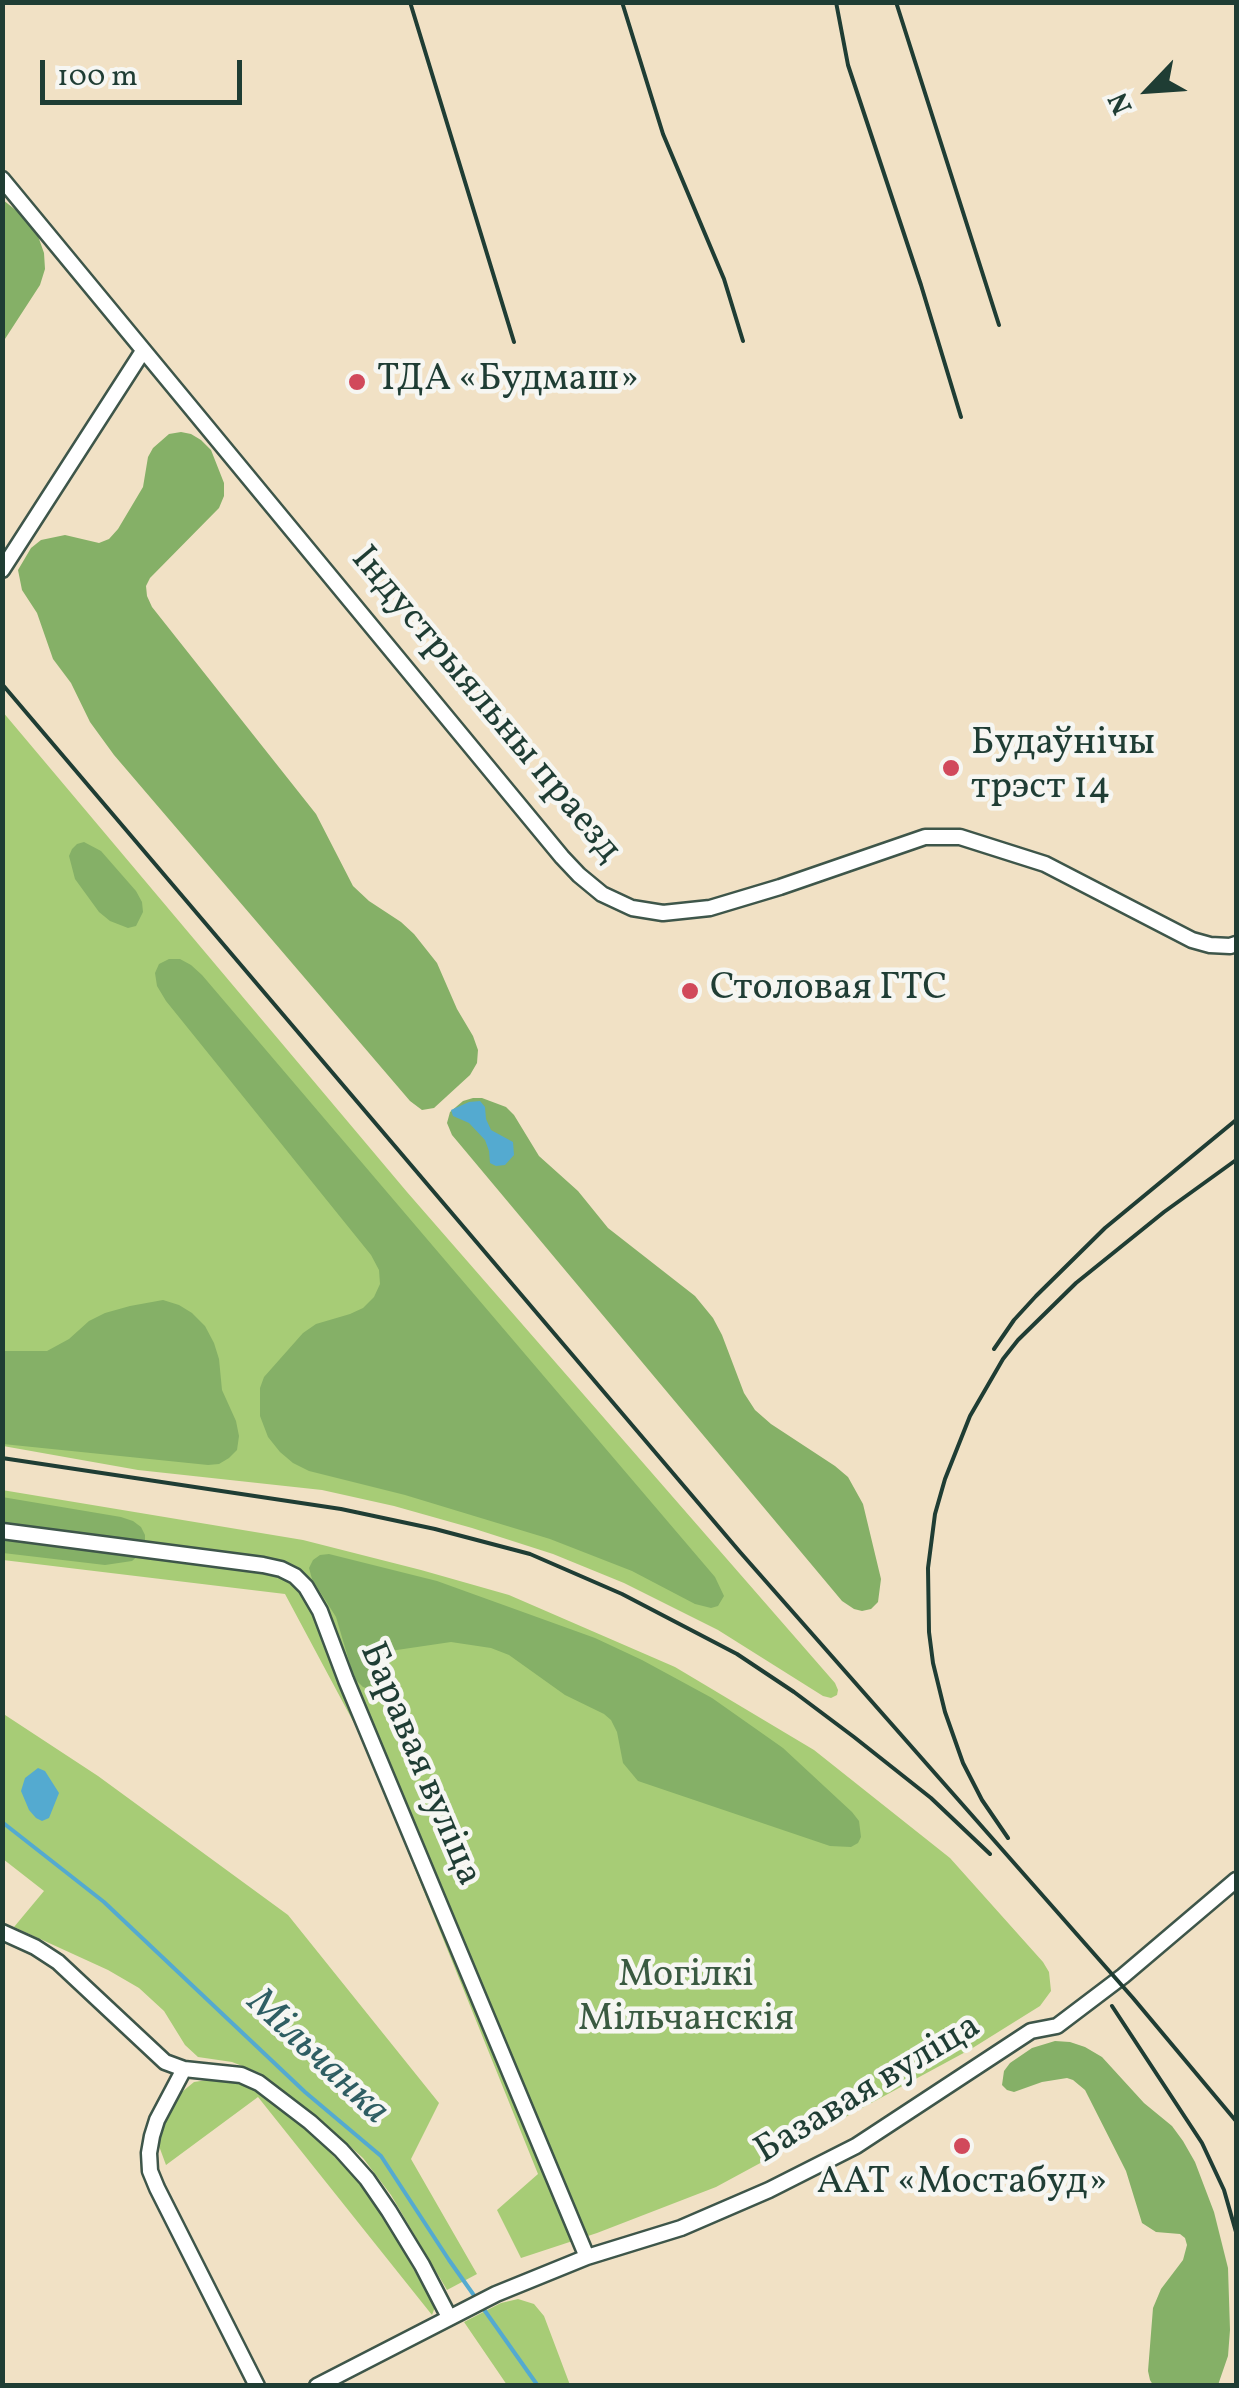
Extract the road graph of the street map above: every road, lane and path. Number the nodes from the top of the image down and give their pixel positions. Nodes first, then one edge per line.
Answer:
1 (2, 178) edge
2 (143, 351) junction
3 (2, 570) edge
4 (1236, 944) edge
5 (2, 1531) edge
6 (1236, 1880) edge
7 (2, 1932) edge
8 (184, 2068) junction
9 (588, 2257) junction
10 (454, 2315) junction
11 (257, 2386) edge
12 (317, 2386) edge

1 - 2 street, Індустрыяльны праезд
2 - 3 street
2 - 4 street, Індустрыяльны праезд
5 - 9 street, Баравая вуліца
6 - 9 street, Базавая вуліца
7 - 8 street
8 - 10 street
8 - 11 street
9 - 10 street, Базавая вуліца
10 - 12 street, Базавая вуліца

